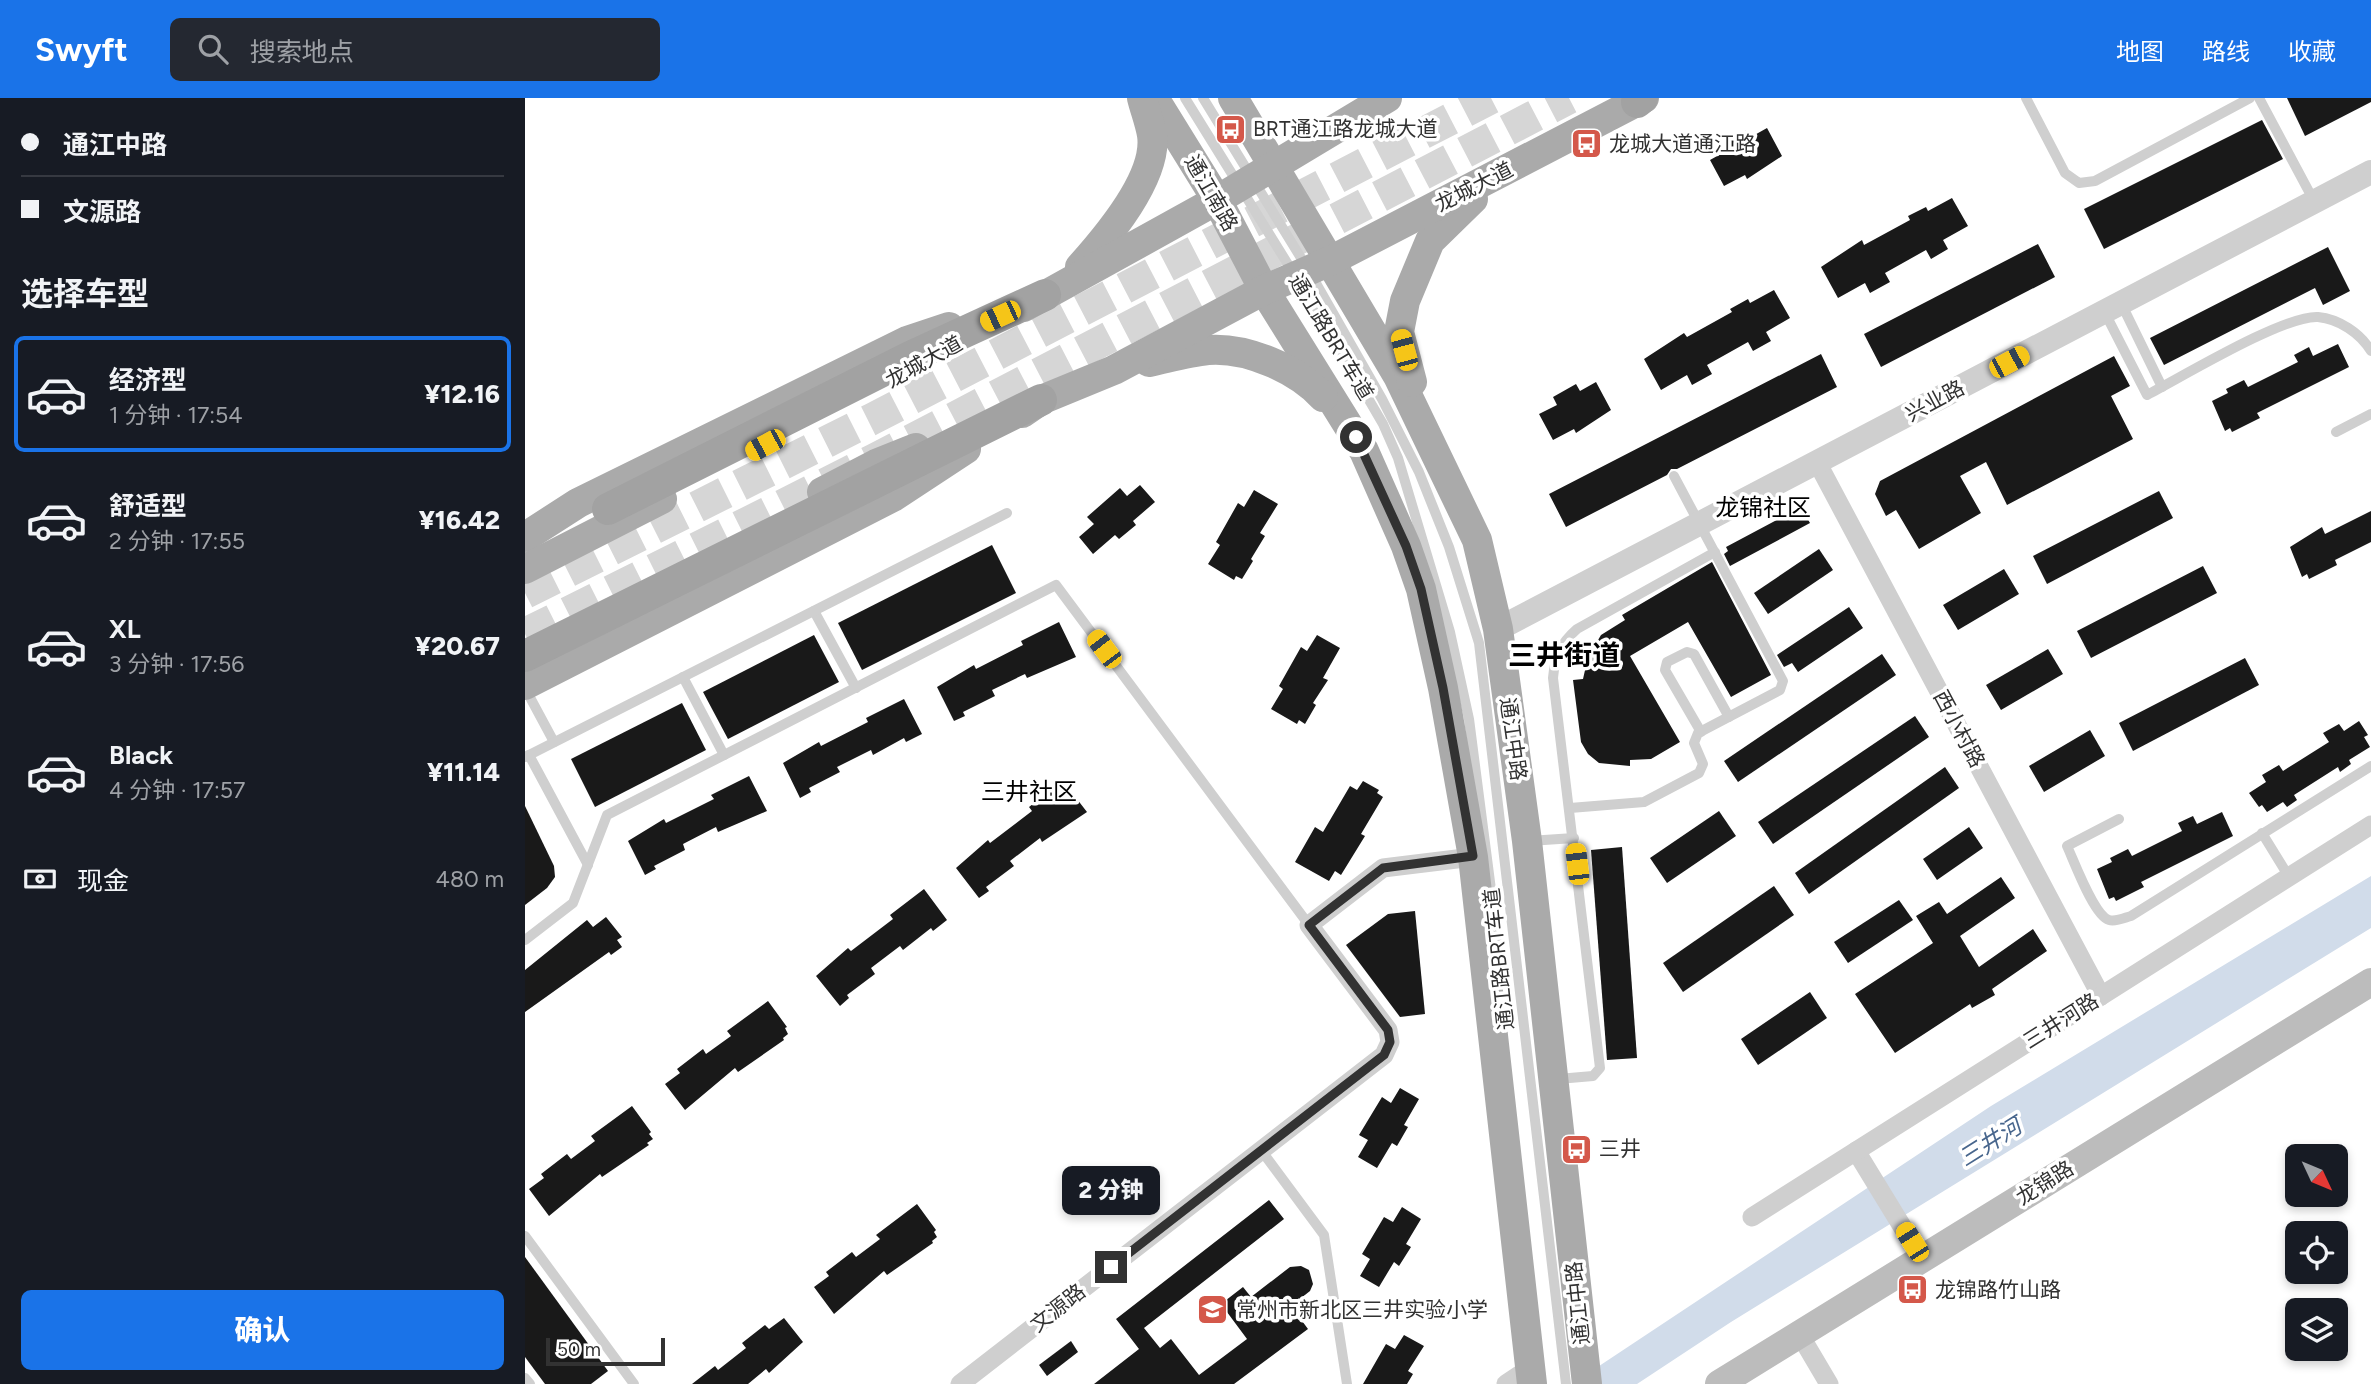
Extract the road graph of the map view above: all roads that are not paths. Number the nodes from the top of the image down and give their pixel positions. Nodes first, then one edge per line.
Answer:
1 (1142, 98) edge
2 (1154, 98) edge
3 (1185, 98) edge
4 (1203, 98) edge
5 (1233, 98) edge
6 (1387, 98) edge
7 (2026, 98) edge
8 (2250, 98) edge
9 (2259, 98) edge
10 (1641, 99) edge
11 (2371, 172) edge
12 (1500, 174) junction
13 (1246, 183) junction
14 (2315, 202) junction
15 (1310, 270) junction
16 (1057, 288) junction
17 (1263, 289) junction
18 (2113, 307) junction
19 (2371, 351) edge
20 (1114, 370) junction
21 (2162, 387) junction
22 (1041, 400) junction
23 (2371, 414) edge
24 (1348, 424) junction
25 (2336, 432) dead end
26 (1439, 455) junction
27 (1817, 462) junction
28 (1674, 476) dead end
29 (608, 509) dead end
30 (1007, 513) dead end
31 (1700, 524) junction
32 (525, 537) edge
33 (1714, 552) junction
34 (525, 569) edge
35 (814, 611) junction
36 (1498, 629) junction
37 (525, 642) edge
38 (525, 656) edge
39 (683, 677) junction
40 (525, 687) edge
41 (856, 688) junction
42 (1730, 717) junction
43 (1701, 732) junction
44 (554, 742) junction
45 (724, 755) junction
46 (527, 756) edge
47 (2371, 766) edge
48 (1570, 808) junction
49 (2119, 819) dead end
50 (2371, 825) edge
51 (2262, 833) junction
52 (1574, 838) junction
53 (1527, 841) junction
54 (1473, 856) junction
55 (588, 865) junction
56 (2289, 877) junction
57 (1309, 925) junction
58 (525, 940) edge
59 (1499, 958) dead end
60 (2371, 982) edge
61 (2101, 996) junction
62 (2371, 997) edge
63 (1553, 1079) junction
64 (1261, 1150) junction
65 (1856, 1151) junction
66 (1752, 1217) dead end
67 (525, 1236) edge
68 (1922, 1259) junction
69 (1804, 1341) junction
70 (1531, 1376) edge
71 (1576, 1377) edge
72 (525, 1378) edge
73 (631, 1383) edge
74 (530, 1384) edge
75 (960, 1384) edge
76 (1347, 1384) edge
77 (1506, 1384) edge
78 (1719, 1384) edge
79 (1751, 1384) edge
80 (1829, 1384) edge

1 - 16 main road
2 - 13 main road, 通江南路
3 - 13 lane, 通江路BRT车道
4 - 13 lane, 通江路BRT车道
5 - 13 main road, 通江南路
6 - 13 main road, 龙城大道
7 - 8 lane
9 - 14 lane
10 - 12 main road, 龙城大道
11 - 14 street, 兴业路
12 - 15 main road, 龙城大道
12 - 26 main road
13 - 15 main road, 通江中路
13 - 15 lane, 通江路BRT车道
13 - 16 main road, 龙城大道
13 - 17 main road, 通江南路
14 - 18 street, 兴业路
15 - 17 main road, 龙城大道
15 - 26 main road, 通江中路
15 - 59 lane, 通江路BRT车道
15 - 71 lane, 通江路BRT车道
16 - 29 highway
16 - 32 main road
16 - 34 main road, 龙城大道
17 - 20 main road, 龙城大道
17 - 24 main road
18 - 21 lane
18 - 21 lane
18 - 27 street, 兴业路
19 - 21 lane
20 - 22 main road
20 - 24 main road
22 - 37 main road
22 - 38 highway
22 - 40 main road
23 - 25 lane
24 - 54 main road
26 - 36 main road, 通江中路
27 - 31 street, 兴业路
27 - 61 street, 西小村路
28 - 31 lane
30 - 35 lane
31 - 33 lane
31 - 36 street, 兴业路
33 - 42 lane
33 - 48 lane
35 - 39 lane
35 - 41 lane
36 - 53 main road, 通江中路
39 - 44 lane
39 - 45 lane
40 - 44 lane
41 - 45 lane
41 - 57 lane
42 - 43 lane
42 - 43 lane
43 - 48 lane
44 - 46 lane
45 - 55 lane
46 - 55 lane
47 - 51 lane
48 - 52 lane
49 - 51 lane
50 - 56 street, 三井河路
51 - 56 lane
52 - 53 lane
52 - 63 lane
53 - 63 main road, 通江中路
54 - 57 street
54 - 70 main road
55 - 58 lane
56 - 61 street, 三井河路
57 - 64 street, 文源路
60 - 68 main road, 龙锦路
61 - 65 street, 三井河路
62 - 69 main road, 龙锦路
63 - 71 main road, 通江中路
64 - 75 street, 文源路
64 - 76 lane
65 - 66 street, 三井河路
65 - 68 street
67 - 73 lane
68 - 69 main road, 龙锦路
69 - 78 main road, 龙锦路
69 - 79 main road, 龙锦路
69 - 80 street
70 - 77 street
72 - 74 lane

